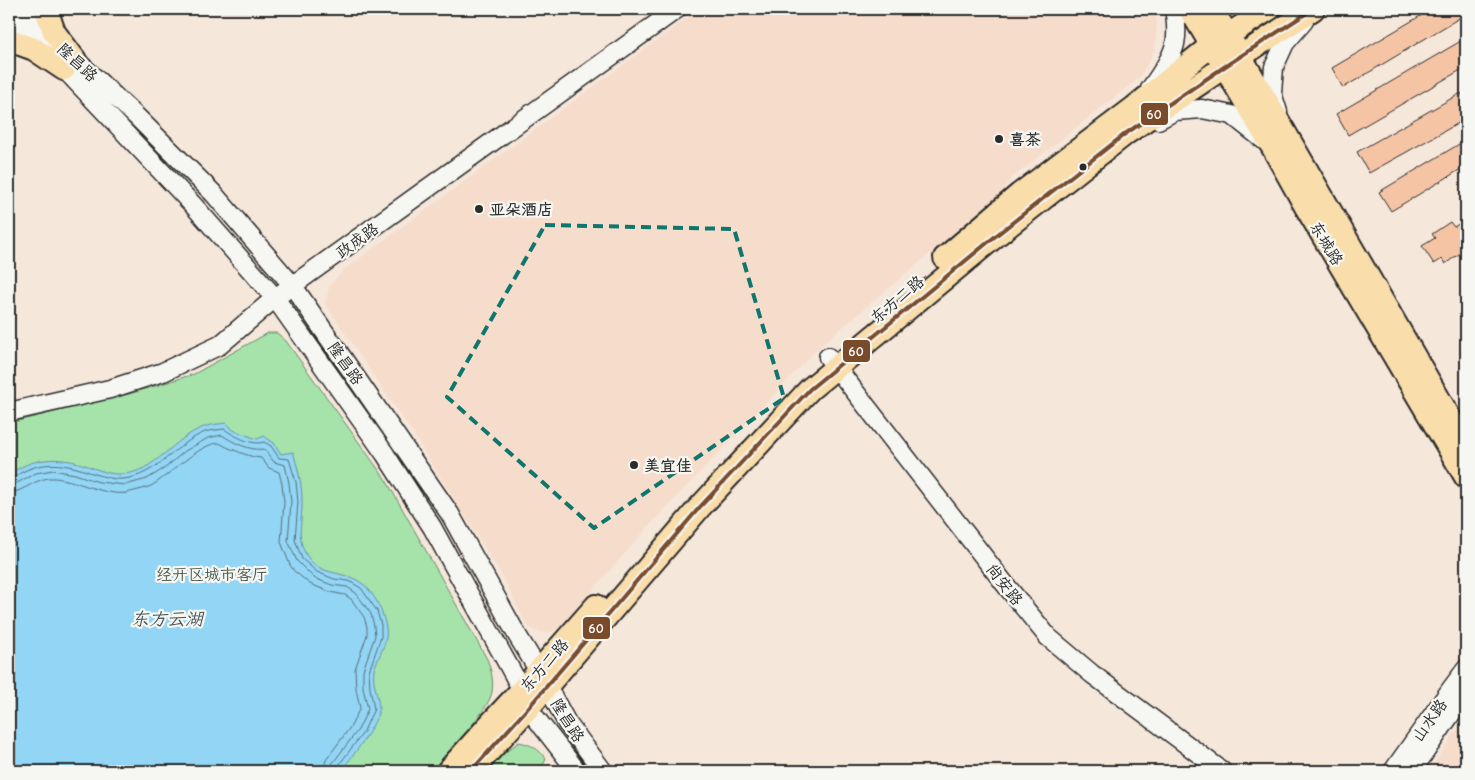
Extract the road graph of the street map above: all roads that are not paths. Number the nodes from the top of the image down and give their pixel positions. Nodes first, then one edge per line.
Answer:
1 (21, 9) edge
2 (46, 9) edge
3 (676, 9) edge
4 (1174, 9) edge
5 (1190, 9) edge
6 (1211, 9) edge
7 (1270, 9) edge
8 (1314, 9) edge
9 (9, 16) edge
10 (9, 40) edge
11 (1220, 40) junction
12 (1232, 62) junction
13 (70, 64) junction
14 (1135, 107) junction
15 (1125, 134) junction
16 (1278, 139) junction
17 (293, 286) junction
18 (275, 298) junction
19 (833, 362) junction
20 (9, 412) edge
21 (1466, 446) edge
22 (1466, 476) edge
23 (1466, 669) edge
24 (543, 678) junction
25 (1466, 692) edge
26 (525, 699) junction
27 (448, 771) edge
28 (471, 771) edge
29 (578, 771) edge
30 (603, 771) edge
31 (1222, 771) edge
32 (1393, 771) edge
33 (1412, 771) edge

1 - 13 street, 隆昌路
2 - 13 main road
3 - 17 street, 政成路
4 - 14 street
5 - 11 main road, 东城路
6 - 11 main road, 东城路
7 - 11 main road, 东方二路
8 - 12 main road, 东方二路
8 - 16 street
9 - 13 street, 隆昌路
10 - 13 main road
11 - 12 main road, 东城路
11 - 14 main road, 东方二路
12 - 15 main road, 东方二路
12 - 16 main road, 东城路
13 - 17 street, 隆昌路
13 - 18 street, 隆昌路
14 - 19 main road, 东方二路
15 - 16 street
15 - 19 main road, 东方二路
16 - 21 main road, 东城路
16 - 22 main road, 东城路
17 - 18 street, 政成路
17 - 24 street, 隆昌路
18 - 20 street, 政成路
18 - 26 street, 隆昌路
19 - 24 main road, 东方二路
19 - 31 street, 尚安路
23 - 32 street, 山水路
24 - 26 main road, 东方二路
24 - 30 street, 隆昌路
25 - 33 street, 山水路
26 - 27 main road, 东方二路
26 - 28 main road, 东方二路
26 - 29 street, 隆昌路

